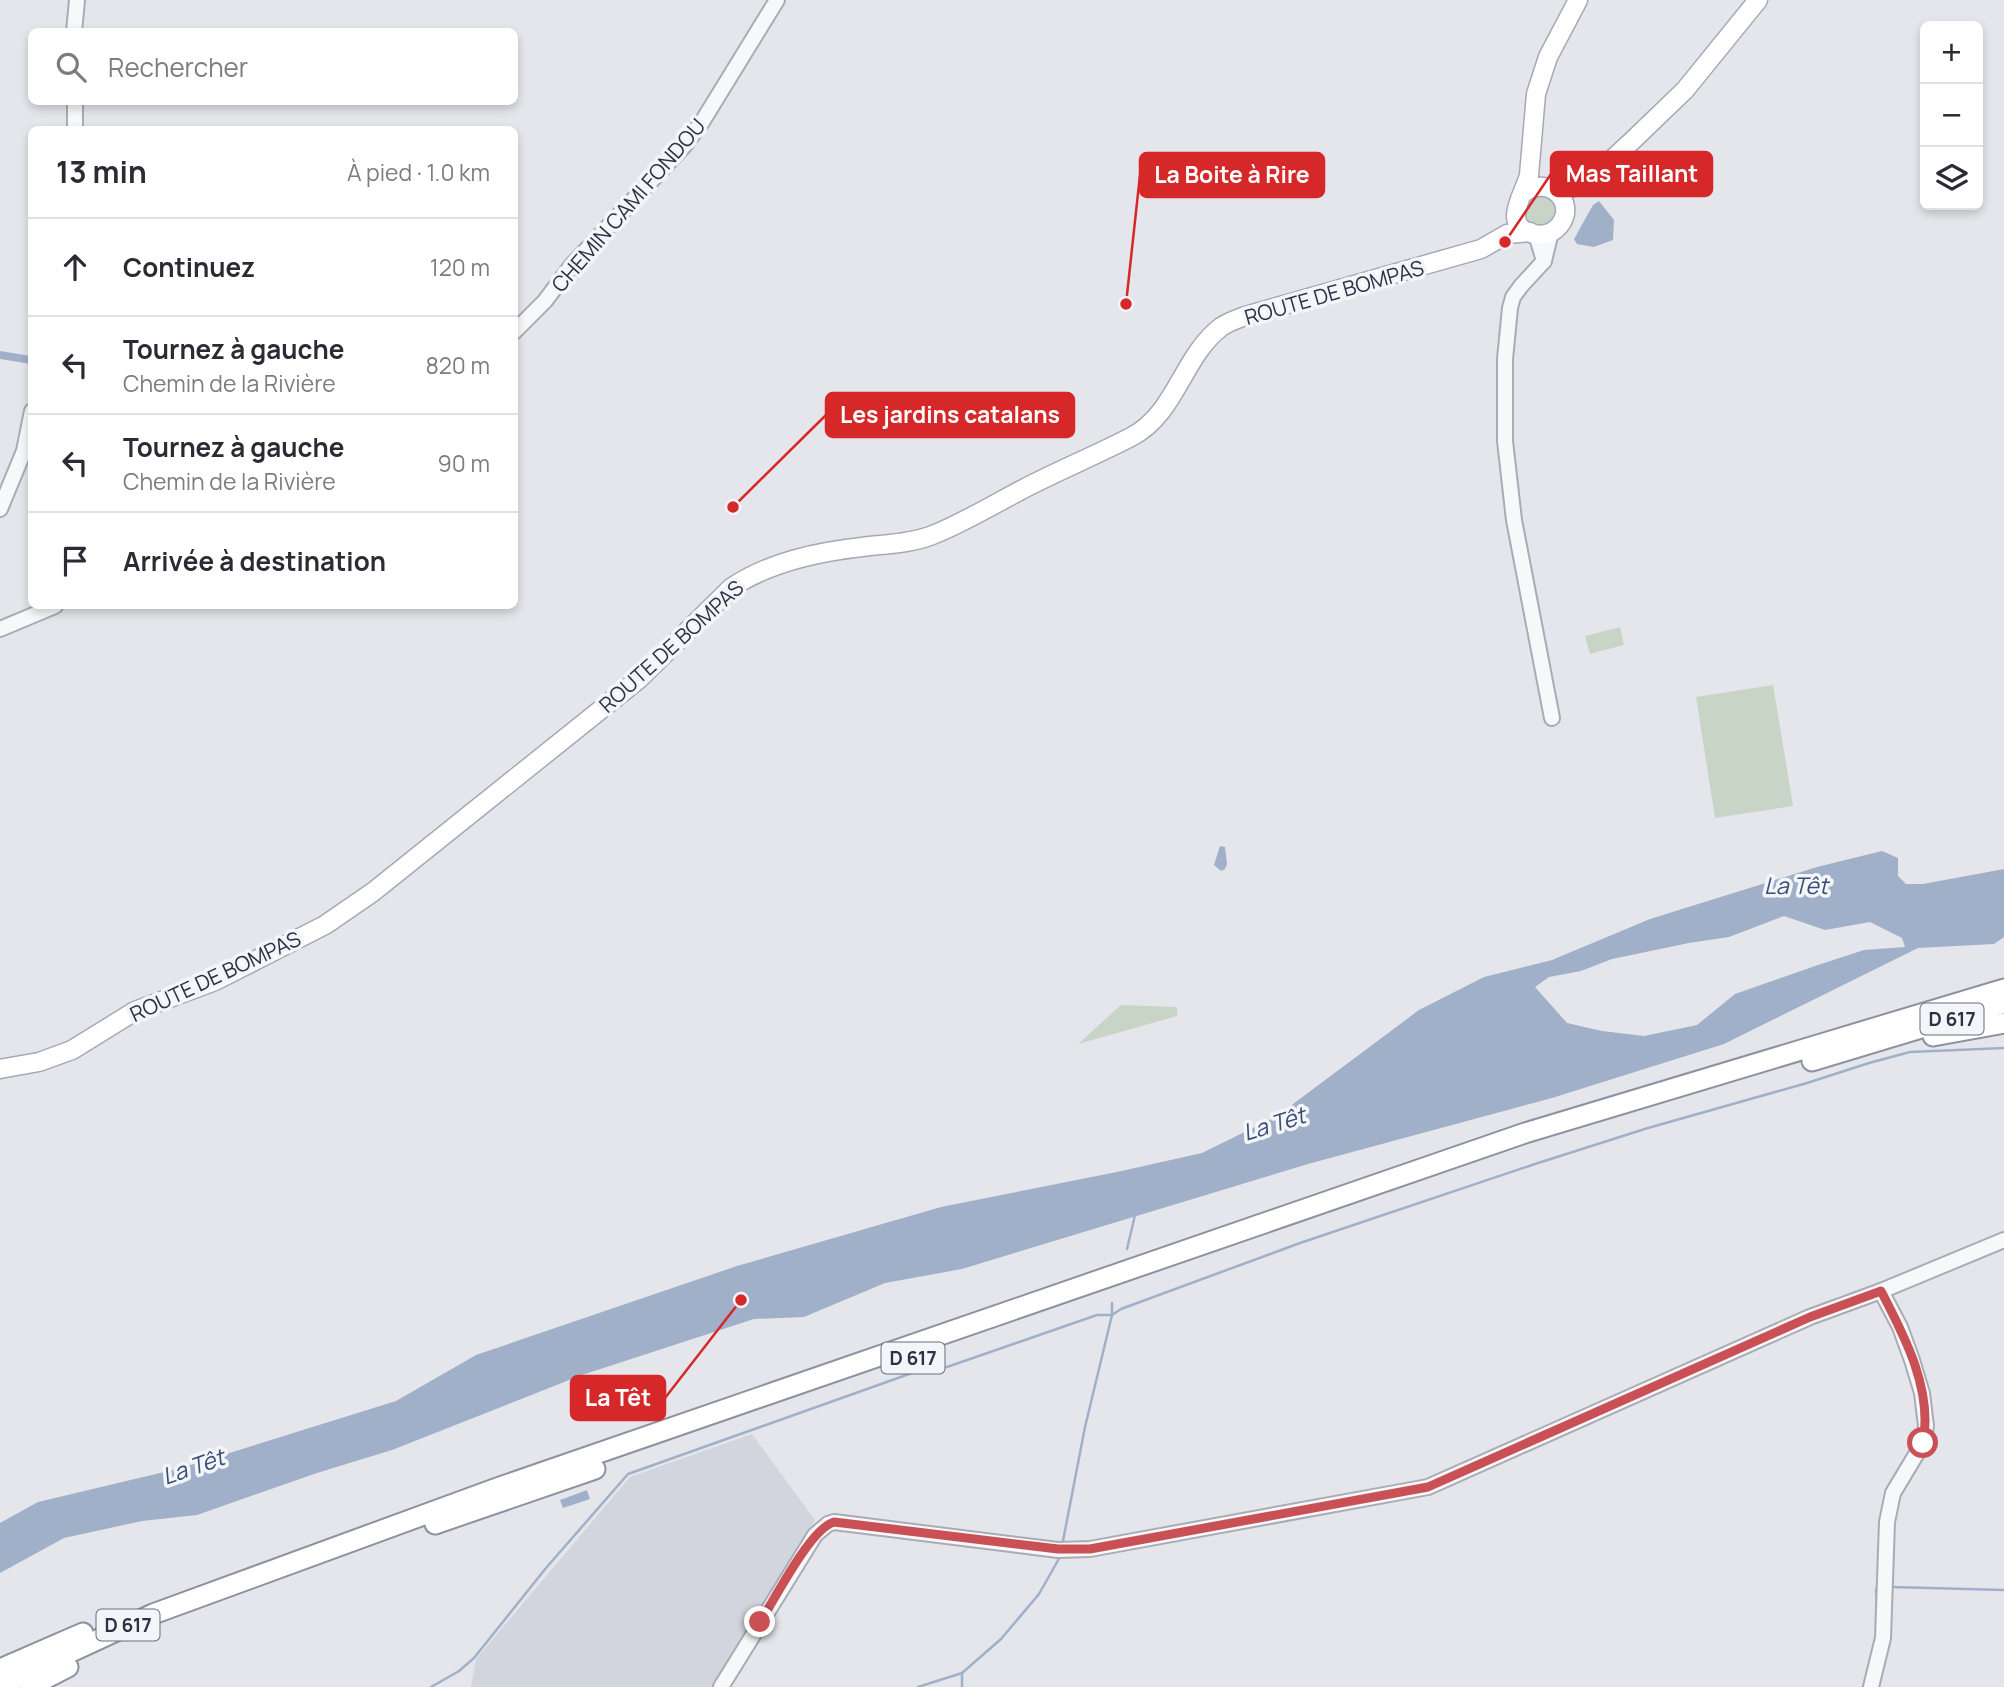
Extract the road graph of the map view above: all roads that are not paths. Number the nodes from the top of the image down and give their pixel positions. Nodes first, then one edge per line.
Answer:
1 (77, 0) edge
2 (777, 0) edge
3 (1578, 0) edge
4 (1587, 0) edge
5 (1758, 0) edge
6 (74, 28) edge
7 (75, 105) edge
8 (75, 126) edge
9 (1604, 167) junction
10 (1552, 189) junction
11 (1519, 201) junction
12 (1564, 217) junction
13 (1539, 233) junction
14 (1439, 262) junction
15 (518, 328) edge
16 (28, 431) edge
17 (0, 509) edge
18 (48, 609) edge
19 (0, 629) edge
20 (1552, 718) dead end
21 (2004, 978) edge
22 (2004, 989) edge
23 (2004, 1003) edge
24 (1931, 1011) junction
25 (2004, 1023) edge
26 (1900, 1035) junction
27 (0, 1069) edge
28 (2004, 1240) edge
29 (1881, 1291) junction
30 (260, 1573) junction
31 (0, 1669) edge
32 (0, 1685) edge
33 (29, 1687) edge
34 (721, 1687) edge
35 (1871, 1687) edge

1 - 6 street
2 - 15 street, CHEMIN CAMI FONDOU
3 - 11 main road
4 - 10 main road
5 - 9 main road
7 - 8 street
9 - 10 main road
9 - 12 main road
10 - 11 main road
10 - 12 main road
11 - 13 main road
11 - 14 main road
12 - 13 main road
13 - 14 main road
13 - 20 street
14 - 27 main road, ROUTE DE BOMPAS
16 - 17 street
18 - 19 street
21 - 24 highway
22 - 24 highway, D 617
23 - 26 highway, D 617
24 - 30 highway, D 617
25 - 26 highway
26 - 33 highway, D 617
28 - 29 street
29 - 34 street
29 - 35 street
30 - 31 highway
30 - 32 highway, D 617

